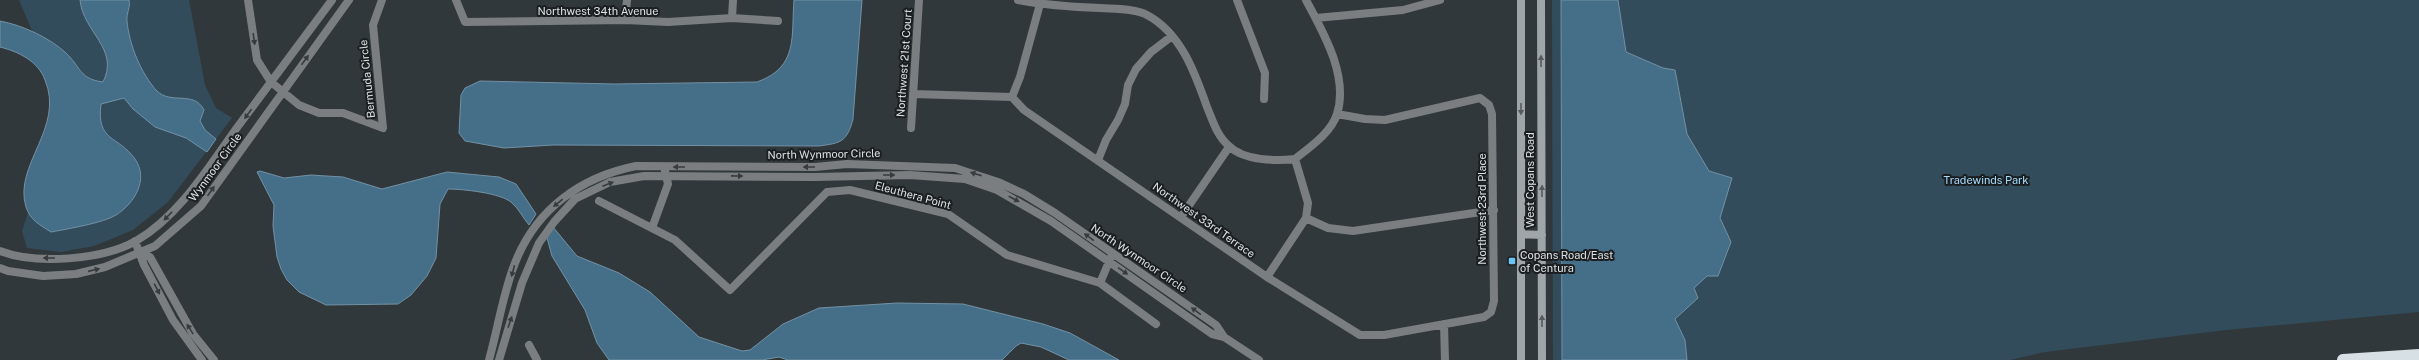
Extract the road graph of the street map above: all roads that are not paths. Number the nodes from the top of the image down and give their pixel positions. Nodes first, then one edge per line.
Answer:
1 (248, 0) edge
2 (332, 0) edge
3 (349, 0) edge
4 (382, 0) edge
5 (456, 0) edge
6 (627, 0) edge
7 (733, 0) edge
8 (919, 0) edge
9 (1018, 0) edge
10 (1117, 0) edge
11 (1237, 0) edge
12 (1306, 0) edge
13 (1440, 0) edge
14 (1521, 0) edge
15 (1541, 0) edge
16 (1040, 4) junction
17 (1117, 9) junction
18 (732, 18) junction
19 (1316, 18) junction
20 (625, 20) junction
21 (778, 21) dead end
22 (1172, 36) junction
23 (271, 82) junction
24 (282, 91) junction
25 (913, 94) junction
26 (1012, 97) junction
27 (1264, 99) dead end
28 (1337, 114) junction
29 (911, 128) dead end
30 (1229, 147) junction
31 (1296, 159) junction
32 (1098, 160) junction
33 (848, 164) junction
34 (663, 166) junction
35 (850, 175) junction
36 (666, 176) junction
37 (850, 190) junction
38 (599, 201) dead end
39 (1494, 210) junction
40 (1181, 217) junction
41 (1306, 218) junction
42 (652, 228) junction
43 (1521, 234) junction
44 (1542, 235) junction
45 (135, 241) junction
46 (0, 251) edge
47 (141, 254) junction
48 (1110, 258) junction
49 (0, 268) edge
50 (1267, 277) junction
51 (1100, 282) junction
52 (1491, 312) joint
53 (1156, 324) dead end
54 (1444, 324) junction
55 (529, 345) dead end
56 (2419, 355) edge
57 (202, 360) edge
58 (214, 360) edge
59 (489, 360) edge
60 (499, 360) edge
61 (537, 360) edge
62 (1259, 360) edge
63 (1445, 360) edge
64 (1521, 360) edge
65 (1542, 360) edge
66 (2343, 360) edge

1 -> 23 street, Bermuda Circle
2 - 23 street, Wynmoor Circle
24 -> 3 street, Wynmoor Circle
4 - 24 street, Bermuda Circle
5 - 20 street, Northwest 34th Avenue
6 - 20 street
7 - 18 street
8 - 25 street, Northwest 21st Court
9 - 16 street
10 - 17 street
11 - 27 street
12 - 19 street
13 - 19 street
14 -> 43 main road, West Copans Road
44 -> 15 main road, West Copans Road
16 - 17 street
16 - 26 street
17 - 22 street
18 - 20 street, Northwest 34th Avenue
18 - 21 street, Northwest 34th Avenue
19 - 28 street
22 - 30 street
22 - 32 street
23 - 24 street, Bermuda Circle
23 -> 45 street, Wynmoor Circle
47 -> 24 street, Wynmoor Circle
25 - 26 street
25 - 29 street, Northwest 21st Court
26 - 32 street, Northwest 33rd Terrace
28 - 31 street
28 - 39 street, Northwest 23rd Place
30 - 31 street
30 - 40 street
31 - 41 street
32 - 40 street, Northwest 33rd Terrace
33 -> 34 street, North Wynmoor Circle
33 - 35 street
48 -> 33 street, North Wynmoor Circle
34 - 36 street
34 -> 59 street, North Wynmoor Circle
36 -> 35 street, North Wynmoor Circle
35 - 37 street
35 -> 48 street, North Wynmoor Circle
36 - 42 street
60 -> 36 street, North Wynmoor Circle
37 - 42 street, Eleuthera Point
37 - 51 street, Eleuthera Point
38 - 42 street, Eleuthera Point
39 - 41 street
39 - 52 street, Northwest 23rd Place
40 - 50 street, Northwest 33rd Terrace
41 - 50 street
43 - 44 main road
43 - 64 main road, West Copans Road
65 -> 44 main road, West Copans Road
45 -> 46 street, Wynmoor Circle
45 - 47 street
49 -> 47 street, Wynmoor Circle
47 -> 57 street
58 -> 47 street
48 - 51 street
48 - 62 street, North Wynmoor Circle
50 - 54 street, Northwest 33rd Terrace
51 - 53 street, Eleuthera Point
52 - 54 street, Northwest 33rd Terrace
54 - 63 street
55 - 61 street
56 - 66 highway

